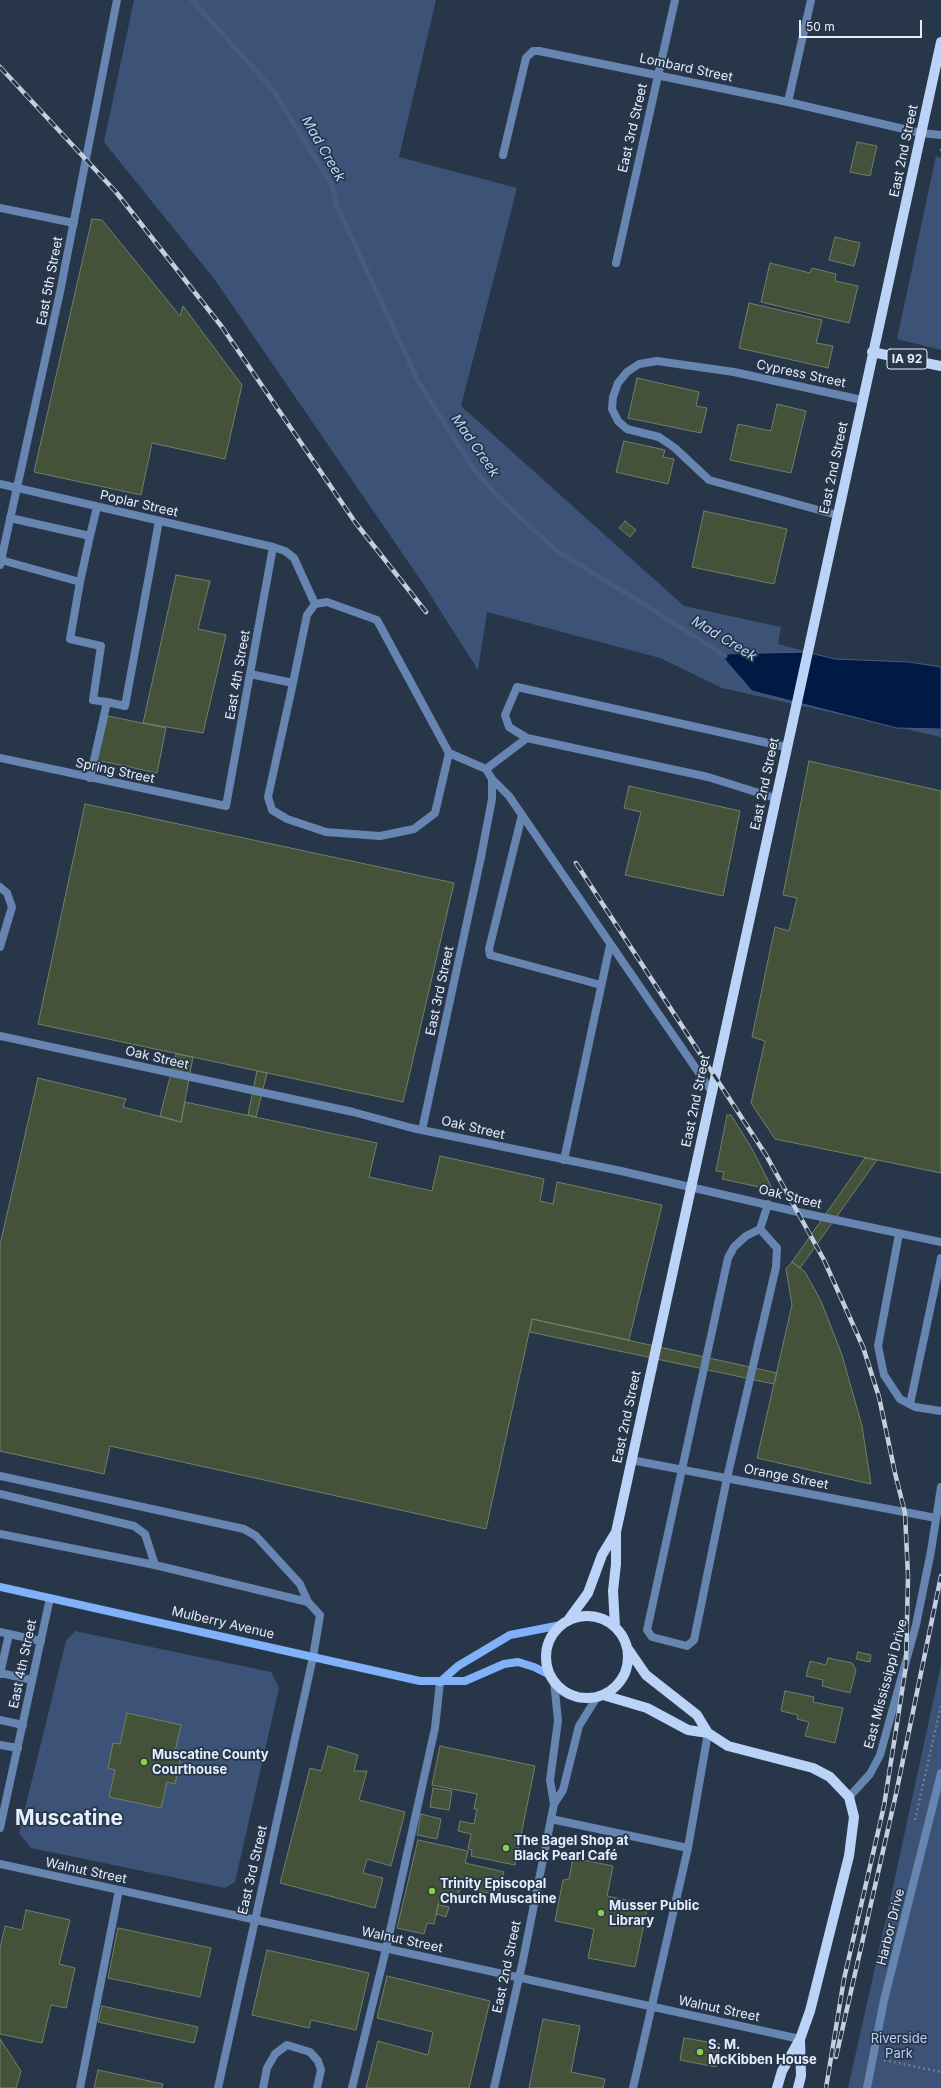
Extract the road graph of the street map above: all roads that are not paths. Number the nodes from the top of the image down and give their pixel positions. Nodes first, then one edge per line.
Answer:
1 (117, 0) edge
2 (675, 0) edge
3 (811, 0) edge
4 (941, 42) edge
5 (657, 74) junction
6 (788, 102) junction
7 (921, 133) junction
8 (941, 135) edge
9 (503, 155) dead end
10 (0, 208) edge
11 (74, 223) junction
12 (616, 262) dead end
13 (872, 352) junction
14 (941, 366) edge
15 (862, 400) junction
16 (0, 484) edge
17 (16, 488) junction
18 (97, 507) junction
19 (837, 515) junction
20 (10, 518) junction
21 (159, 521) junction
22 (90, 536) junction
23 (273, 547) junction
24 (0, 563) edge
25 (80, 582) junction
26 (315, 604) junction
27 (250, 674) junction
28 (293, 683) junction
29 (107, 702) junction
30 (528, 738) junction
31 (786, 747) junction
32 (449, 753) junction
33 (0, 758) edge
34 (486, 769) junction
35 (90, 778) junction
36 (492, 779) junction
37 (775, 798) junction
38 (226, 806) joint
39 (522, 815) junction
40 (0, 887) edge
41 (610, 946) junction
42 (0, 947) edge
43 (601, 985) junction
44 (0, 1036) edge
45 (712, 1092) junction
46 (422, 1130) junction
47 (564, 1160) junction
48 (691, 1186) junction
49 (768, 1204) junction
50 (760, 1229) junction
51 (899, 1234) junction
52 (941, 1242) edge
53 (941, 1258) edge
54 (910, 1404) junction
55 (941, 1412) edge
56 (631, 1460) junction
57 (681, 1469) junction
58 (0, 1476) edge
59 (727, 1478) junction
60 (941, 1487) edge
61 (0, 1494) edge
62 (936, 1518) junction
63 (616, 1532) junction
64 (0, 1534) edge
65 (155, 1564) junction
66 (0, 1587) edge
67 (50, 1598) junction
68 (308, 1602) junction
69 (565, 1622) junction
70 (615, 1626) junction
71 (0, 1632) edge
72 (9, 1634) junction
73 (40, 1641) junction
74 (628, 1650) junction
75 (313, 1657) junction
76 (0, 1674) edge
77 (552, 1678) junction
78 (32, 1680) junction
79 (440, 1682) junction
80 (600, 1696) junction
81 (0, 1720) edge
82 (23, 1725) junction
83 (708, 1733) junction
84 (0, 1745) edge
85 (18, 1748) junction
86 (941, 1773) edge
87 (849, 1797) junction
88 (554, 1804) junction
89 (551, 1819) junction
90 (0, 1828) edge
91 (688, 1848) junction
92 (0, 1864) edge
93 (119, 1890) junction
94 (254, 1920) junction
95 (386, 1949) junction
96 (519, 1978) junction
97 (651, 2007) junction
98 (800, 2039) junction
99 (80, 2088) edge
100 (218, 2088) edge
101 (263, 2088) edge
102 (317, 2088) edge
103 (352, 2088) edge
104 (494, 2088) edge
105 (633, 2088) edge
106 (777, 2088) edge
107 (798, 2088) edge
108 (867, 2088) edge

1 - 11 street, East 5th Street
2 - 5 street, East 3rd Street
3 - 6 street
4 - 7 main road, East 2nd Street
5 - 6 street, Lombard Street
5 - 9 street, Lombard Street
5 - 12 street, East 3rd Street
6 - 7 street, Lombard Street
7 - 8 street, Lombard Street
7 - 13 main road, East 2nd Street
10 - 11 street
11 - 17 street, East 5th Street
13 - 14 main road, IA 92
13 - 15 main road, East 2nd Street
15 - 19 main road, East 2nd Street
15 - 19 street, Cypress Street
16 - 17 street, Poplar Street
17 - 18 street, Poplar Street
17 - 20 street, East 5th Street
18 - 21 street, Poplar Street
18 - 22 street
19 - 31 main road, East 2nd Street
20 - 22 street
20 - 24 street, East 5th Street
21 - 23 street, Poplar Street
21 - 29 street
22 - 25 street
23 - 26 street, Poplar Street
23 - 27 street, East 4th Street
24 - 25 street
25 - 29 street
26 - 28 street
26 - 32 street
27 - 28 street
27 - 38 street, East 4th Street
28 - 32 street
29 - 35 street
30 - 31 street
30 - 34 street
30 - 37 street
31 - 37 main road, East 2nd Street
32 - 34 street
33 - 35 street, Spring Street
34 - 36 street
35 - 38 street, Spring Street
36 - 39 street
36 - 46 street, East 3rd Street
37 - 45 main road, East 2nd Street
39 - 41 street
39 - 43 street
40 - 42 street
41 - 43 street
41 - 45 street
43 - 47 street
44 - 46 street, Oak Street
45 - 48 main road, East 2nd Street
46 - 47 street, Oak Street
47 - 48 street, Oak Street
48 - 49 street, Oak Street
48 - 56 main road, East 2nd Street
49 - 50 street
49 - 51 street, Oak Street
50 - 57 street
50 - 59 street
51 - 52 street, Oak Street
51 - 54 street
53 - 54 street
54 - 55 street
56 - 57 street, Orange Street
56 - 63 main road, East 2nd Street
57 - 59 street, Orange Street
57 - 59 street
58 - 68 street
59 - 62 street, Orange Street
60 - 62 street, East Mississippi Drive
61 - 65 street
62 - 87 street, East Mississippi Drive
63 - 69 main road, East 2nd Street
63 - 70 main road, East 2nd Street
64 - 65 street
65 - 68 street
66 - 67 main road, Mulberry Avenue
67 - 73 street, East 4th Street
67 - 75 main road, Mulberry Avenue
68 - 75 street, East 3rd Street
69 - 70 main road
69 - 77 main road
69 - 79 main road
70 - 74 main road
71 - 72 street
72 - 73 street
72 - 76 street
73 - 78 street, East 4th Street
74 - 80 main road
74 - 83 main road
75 - 79 main road, Mulberry Avenue
75 - 94 street, East 3rd Street
76 - 78 street
77 - 79 main road, Mulberry Avenue
77 - 80 main road
77 - 88 street, East 2nd Street
78 - 82 street, East 4th Street
79 - 95 street
80 - 83 main road
80 - 88 street, East 2nd Street
81 - 82 street
82 - 85 street, East 4th Street
83 - 87 main road
83 - 91 street
84 - 85 street
85 - 90 street, East 4th Street
86 - 108 street, Harbor Drive
87 - 98 main road
88 - 89 street, East 2nd Street
89 - 91 street
89 - 96 street, East 2nd Street
91 - 97 street
92 - 93 street, Walnut Street
93 - 94 street, Walnut Street
93 - 99 street
94 - 95 street, Walnut Street
94 - 100 street, East 3rd Street
95 - 96 street, Walnut Street
95 - 103 street
96 - 97 street, Walnut Street
96 - 104 street, East 2nd Street
97 - 98 street, Walnut Street
97 - 105 street
98 - 106 main road
98 - 107 main road
101 - 102 street

